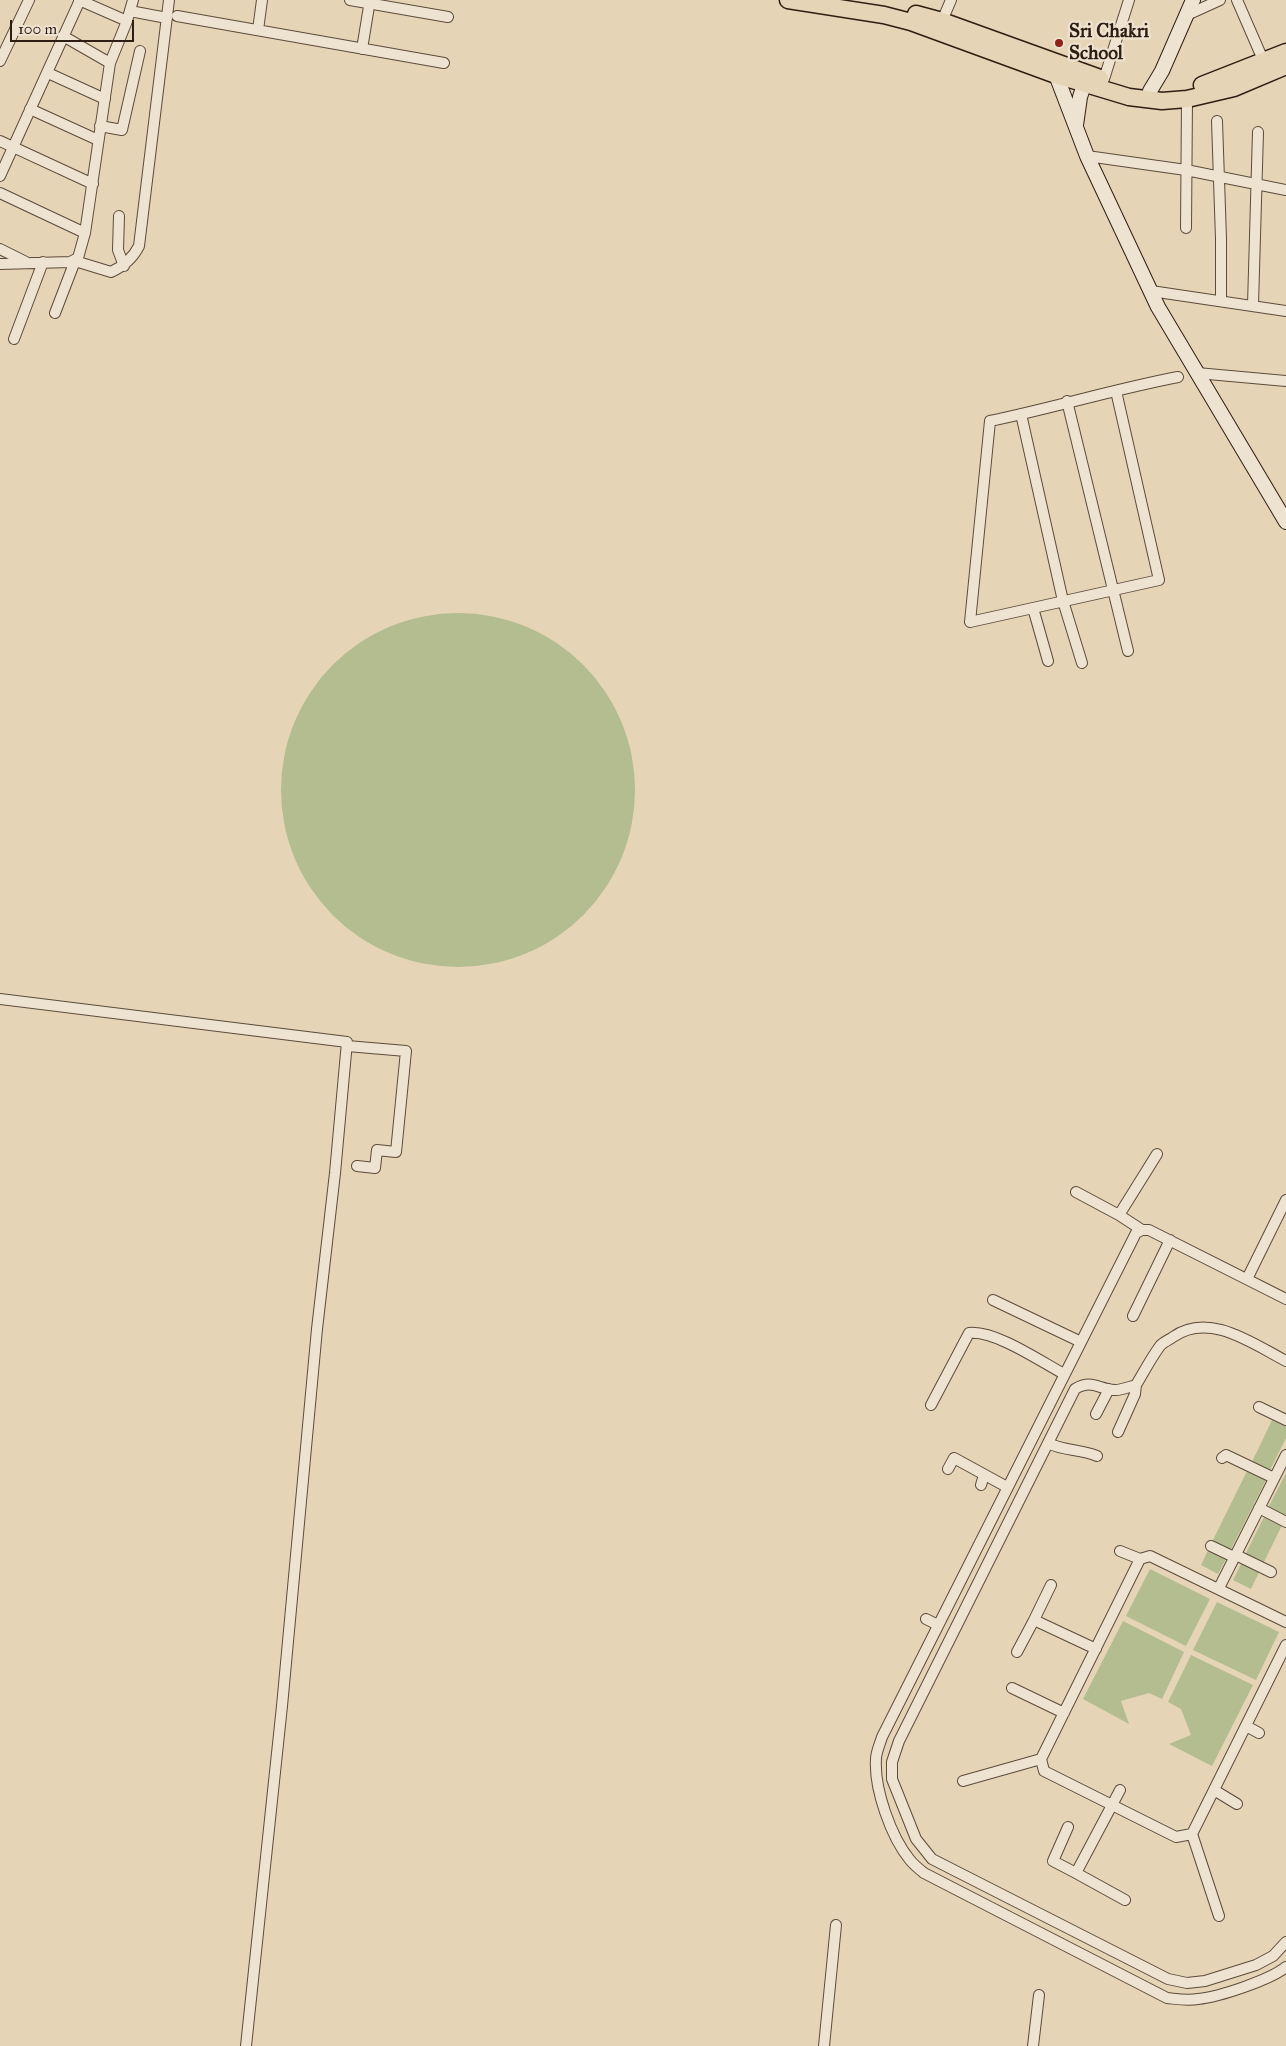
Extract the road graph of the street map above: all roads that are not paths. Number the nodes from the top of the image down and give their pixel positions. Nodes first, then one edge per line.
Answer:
1 (29, 0) edge
2 (80, 0) edge
3 (133, 0) edge
4 (169, 0) edge
5 (262, 0) edge
6 (350, 0) edge
7 (788, 0) edge
8 (858, 0) edge
9 (951, 0) edge
10 (1129, 0) edge
11 (1192, 0) edge
12 (1220, 0) edge
13 (1238, 0) edge
14 (370, 2) edge
15 (130, 11) junction
16 (448, 16) dead end
17 (1187, 16) junction
18 (172, 17) junction
19 (942, 21) junction
20 (127, 22) junction
21 (258, 30) junction
22 (63, 36) junction
23 (362, 49) junction
24 (140, 51) dead end
25 (1286, 52) edge
26 (0, 61) edge
27 (1264, 62) junction
28 (110, 63) junction
29 (444, 63) dead end
30 (1286, 66) edge
31 (1058, 69) junction
32 (48, 73) junction
33 (1087, 78) junction
34 (1104, 79) junction
35 (1150, 90) junction
36 (105, 99) junction
37 (1187, 99) junction
38 (30, 109) junction
39 (1217, 121) dead end
40 (100, 126) junction
41 (1076, 128) junction
42 (1258, 132) dead end
43 (98, 140) junction
44 (0, 141) edge
45 (13, 147) junction
46 (1087, 156) junction
47 (1186, 170) junction
48 (0, 176) edge
49 (1219, 178) junction
50 (93, 184) junction
51 (1256, 185) junction
52 (1286, 190) edge
53 (0, 193) edge
54 (119, 216) dead end
55 (1186, 228) dead end
56 (85, 232) junction
57 (0, 249) edge
58 (75, 260) junction
59 (43, 262) junction
60 (26, 263) junction
61 (0, 264) edge
62 (124, 266) junction
63 (1151, 290) junction
64 (1221, 301) junction
65 (1252, 305) junction
66 (1286, 311) edge
67 (54, 313) dead end
68 (14, 339) dead end
69 (1197, 373) junction
70 (1178, 377) dead end
71 (1286, 381) edge
72 (1116, 391) junction
73 (1067, 402) junction
74 (1021, 414) junction
75 (1286, 522) edge
76 (1114, 590) junction
77 (1063, 601) junction
78 (1033, 608) junction
79 (1128, 652) dead end
80 (1048, 662) dead end
81 (1082, 663) dead end
82 (0, 1000) edge
83 (347, 1046) junction
84 (1157, 1154) dead end
85 (356, 1166) dead end
86 (1076, 1192) dead end
87 (1286, 1200) edge
88 (1119, 1215) junction
89 (1142, 1230) junction
90 (1170, 1240) junction
91 (1246, 1279) junction
92 (1286, 1299) edge
93 (993, 1300) dead end
94 (1133, 1316) dead end
95 (1081, 1342) junction
96 (1286, 1361) edge
97 (1064, 1374) junction
98 (1136, 1385) junction
99 (1109, 1389) junction
100 (931, 1405) dead end
101 (1259, 1407) dead end
102 (1096, 1414) dead end
103 (1286, 1420) edge
104 (1118, 1432) dead end
105 (1048, 1443) junction
106 (1286, 1455) edge
107 (1097, 1456) dead end
108 (1222, 1458) dead end
109 (948, 1469) dead end
110 (1274, 1478) junction
111 (1007, 1487) junction
112 (1259, 1508) junction
113 (1286, 1522) edge
114 (967, 1540) dead end
115 (978, 1545) junction
116 (1211, 1546) dead end
117 (1120, 1551) dead end
118 (1235, 1556) junction
119 (1140, 1559) junction
120 (1271, 1572) dead end
121 (944, 1585) dead end
122 (1051, 1585) dead end
123 (1219, 1588) junction
124 (955, 1591) junction
125 (926, 1619) dead end
126 (1034, 1620) junction
127 (1286, 1622) edge
128 (938, 1624) junction
129 (1286, 1645) edge
130 (1096, 1649) junction
131 (1018, 1652) dead end
132 (1012, 1688) dead end
133 (1064, 1713) junction
134 (1246, 1726) junction
135 (1259, 1733) dead end
136 (1041, 1759) junction
137 (963, 1781) dead end
138 (1120, 1790) dead end
139 (1214, 1790) junction
140 (1237, 1804) dead end
141 (1112, 1805) junction
142 (1068, 1827) dead end
143 (1192, 1834) junction
144 (1076, 1873) junction
145 (1125, 1900) dead end
146 (1219, 1916) dead end
147 (836, 1925) dead end
148 (1286, 1942) edge
149 (1286, 1967) edge
150 (1039, 1995) dead end
151 (246, 2046) edge
152 (824, 2046) edge
153 (1033, 2046) edge

1 - 26 street
2 - 20 street
2 - 22 street
3 - 15 street
4 - 18 street
5 - 21 street
6 - 14 street
7 - 31 main road
8 - 19 main road
9 - 19 street
10 - 34 street
11 - 17 street
12 - 17 street
13 - 27 street
14 - 16 street
14 - 23 street
15 - 18 street
15 - 20 street
17 - 35 street
18 - 21 street
18 - 62 street
19 - 31 main road
20 - 28 street
21 - 23 street
22 - 28 street
22 - 32 street
23 - 29 street
24 - 40 street
25 - 27 main road
27 - 35 main road
28 - 36 street
30 - 37 main road
31 - 33 main road
31 - 41 street
32 - 36 street
32 - 38 street
33 - 34 main road
33 - 37 main road
33 - 41 street
34 - 35 main road
36 - 40 street
37 - 47 street
38 - 43 street
38 - 45 street
39 - 49 street
40 - 43 street
41 - 46 street
42 - 51 street
43 - 50 street
44 - 45 street
45 - 48 street
45 - 50 street
46 - 47 street
46 - 63 street
47 - 49 street
47 - 55 street
49 - 51 street
49 - 64 street
50 - 56 street
51 - 52 street
51 - 65 street
53 - 56 street
54 - 62 street
56 - 58 street
57 - 60 street
58 - 59 street
58 - 62 street
58 - 67 street
59 - 60 street
59 - 68 street
60 - 61 street
63 - 64 street
63 - 69 street
64 - 65 street
65 - 66 street
69 - 71 street
69 - 75 street
70 - 72 street
72 - 73 street
72 - 76 street
73 - 74 street
73 - 76 street
74 - 77 street
74 - 78 street
76 - 77 street
76 - 79 street
77 - 78 street
77 - 81 street
78 - 80 street
82 - 83 street
83 - 85 street
83 - 151 street
84 - 88 street
86 - 88 street
87 - 91 street
88 - 89 street
89 - 90 street
89 - 95 street
90 - 91 street
90 - 94 street
91 - 92 street
93 - 95 street
95 - 97 street
96 - 98 street
97 - 100 street
97 - 111 street
98 - 99 street
98 - 104 street
99 - 102 street
99 - 105 street
101 - 103 street
105 - 107 street
105 - 148 street
106 - 110 street
108 - 110 street
109 - 111 street
110 - 112 street
111 - 115 street
112 - 113 street
112 - 118 street
114 - 115 street
115 - 124 street
116 - 118 street
117 - 119 street
118 - 120 street
118 - 123 street
119 - 123 street
119 - 130 street
121 - 124 street
122 - 126 street
123 - 127 street
124 - 128 street
125 - 128 street
126 - 130 street
126 - 131 street
128 - 149 street
129 - 134 street
130 - 133 street
132 - 133 street
133 - 136 street
134 - 135 street
134 - 139 street
136 - 137 street
136 - 141 street
138 - 141 street
139 - 140 street
139 - 143 street
141 - 143 street
141 - 144 street
142 - 144 street
143 - 146 street
144 - 145 street
147 - 152 street
150 - 153 street

